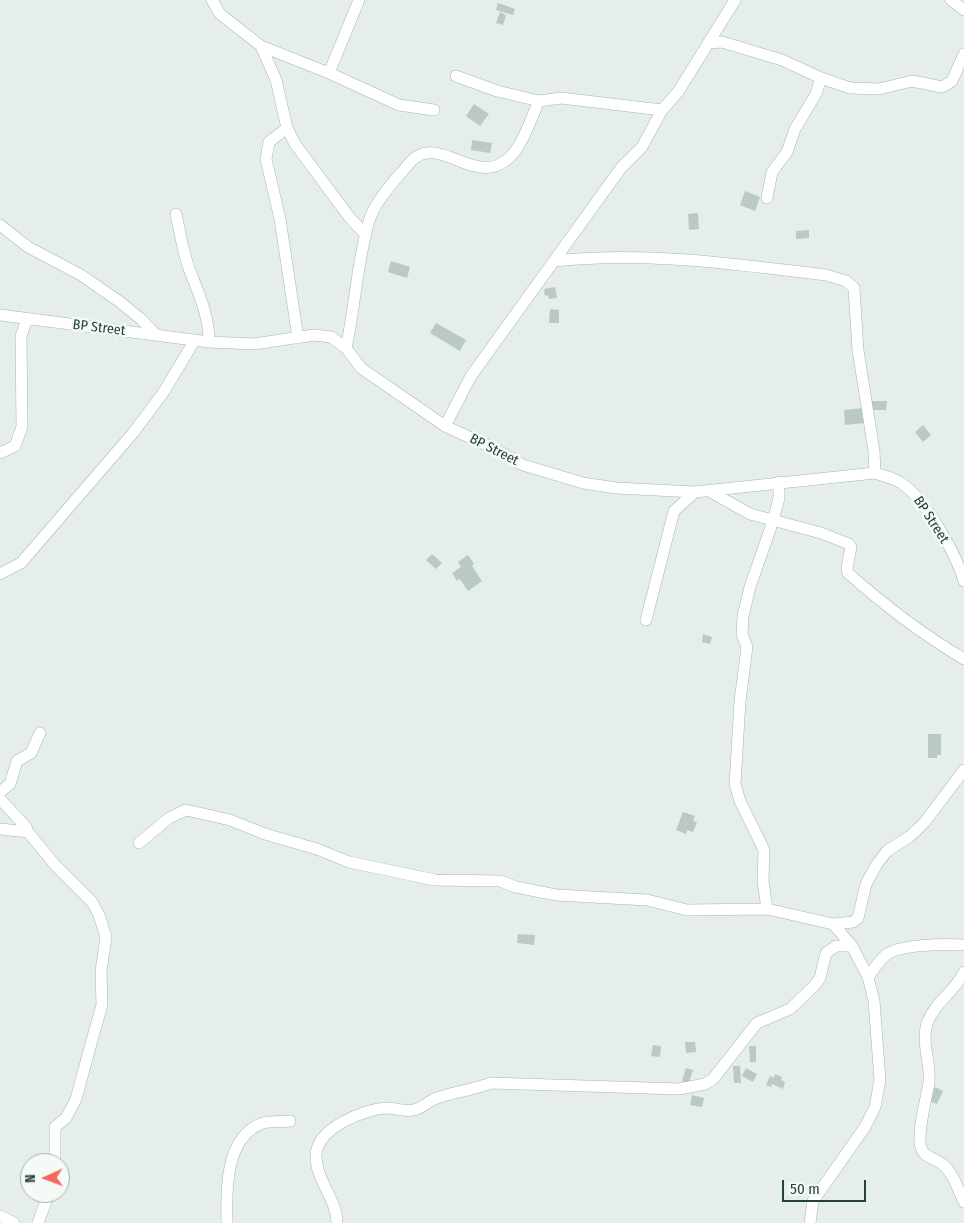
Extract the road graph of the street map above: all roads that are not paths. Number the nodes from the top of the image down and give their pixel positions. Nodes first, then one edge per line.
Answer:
1 (212, 0) edge
2 (359, 0) edge
3 (735, 0) edge
4 (951, 0) edge
5 (964, 10) edge
6 (708, 43) junction
7 (261, 46) junction
8 (964, 54) edge
9 (329, 73) junction
10 (456, 76) dead end
11 (821, 78) junction
12 (539, 101) junction
13 (434, 110) dead end
14 (662, 110) junction
15 (287, 128) junction
16 (767, 198) dead end
17 (176, 214) dead end
18 (0, 225) edge
19 (366, 235) junction
20 (554, 260) junction
21 (0, 314) edge
22 (27, 319) junction
23 (155, 334) junction
24 (298, 338) junction
25 (194, 340) junction
26 (208, 342) junction
27 (346, 348) junction
28 (445, 426) junction
29 (0, 453) edge
30 (876, 473) junction
31 (778, 482) junction
32 (709, 491) junction
33 (695, 492) junction
34 (773, 521) junction
35 (0, 574) edge
36 (964, 581) edge
37 (646, 620) dead end
38 (964, 660) edge
39 (40, 733) dead end
40 (964, 770) edge
41 (0, 792) edge
42 (0, 799) edge
43 (0, 829) edge
44 (28, 832) junction
45 (138, 843) dead end
46 (767, 909) junction
47 (834, 924) junction
48 (964, 945) edge
49 (852, 946) junction
50 (964, 972) edge
51 (868, 977) junction
52 (290, 1121) dead end
53 (55, 1153) edge
54 (964, 1202) edge
55 (45, 1203) edge
56 (0, 1216) edge
57 (14, 1223) edge
58 (38, 1223) edge
59 (227, 1223) edge
60 (337, 1223) edge
61 (810, 1223) edge

1 - 7 street
2 - 9 street
3 - 6 street
4 - 5 street
6 - 11 street
6 - 14 street
7 - 9 street
7 - 15 street
8 - 11 street
9 - 13 street
10 - 12 street
11 - 16 street
12 - 14 street
12 - 19 street
14 - 20 street
15 - 19 street
15 - 24 street
17 - 26 street
18 - 23 street
19 - 27 street
20 - 28 street
20 - 30 street
21 - 22 street, BP Street
22 - 23 street, BP Street
22 - 29 street
23 - 25 street, BP Street
24 - 26 street, BP Street
24 - 27 street, BP Street
25 - 26 street, BP Street
25 - 35 street
27 - 28 street, BP Street
28 - 33 street, BP Street
30 - 31 street, BP Street
30 - 36 street, BP Street
31 - 32 street, BP Street
31 - 34 street
32 - 33 street, BP Street
32 - 34 street
33 - 37 street
34 - 38 street
34 - 46 street
39 - 41 street
40 - 47 street
42 - 44 street
43 - 44 street
44 - 53 street
45 - 46 street
46 - 47 street
47 - 49 street
48 - 51 street
49 - 51 street
49 - 60 street
50 - 54 street
51 - 61 street
52 - 59 street
55 - 58 street
56 - 57 street

